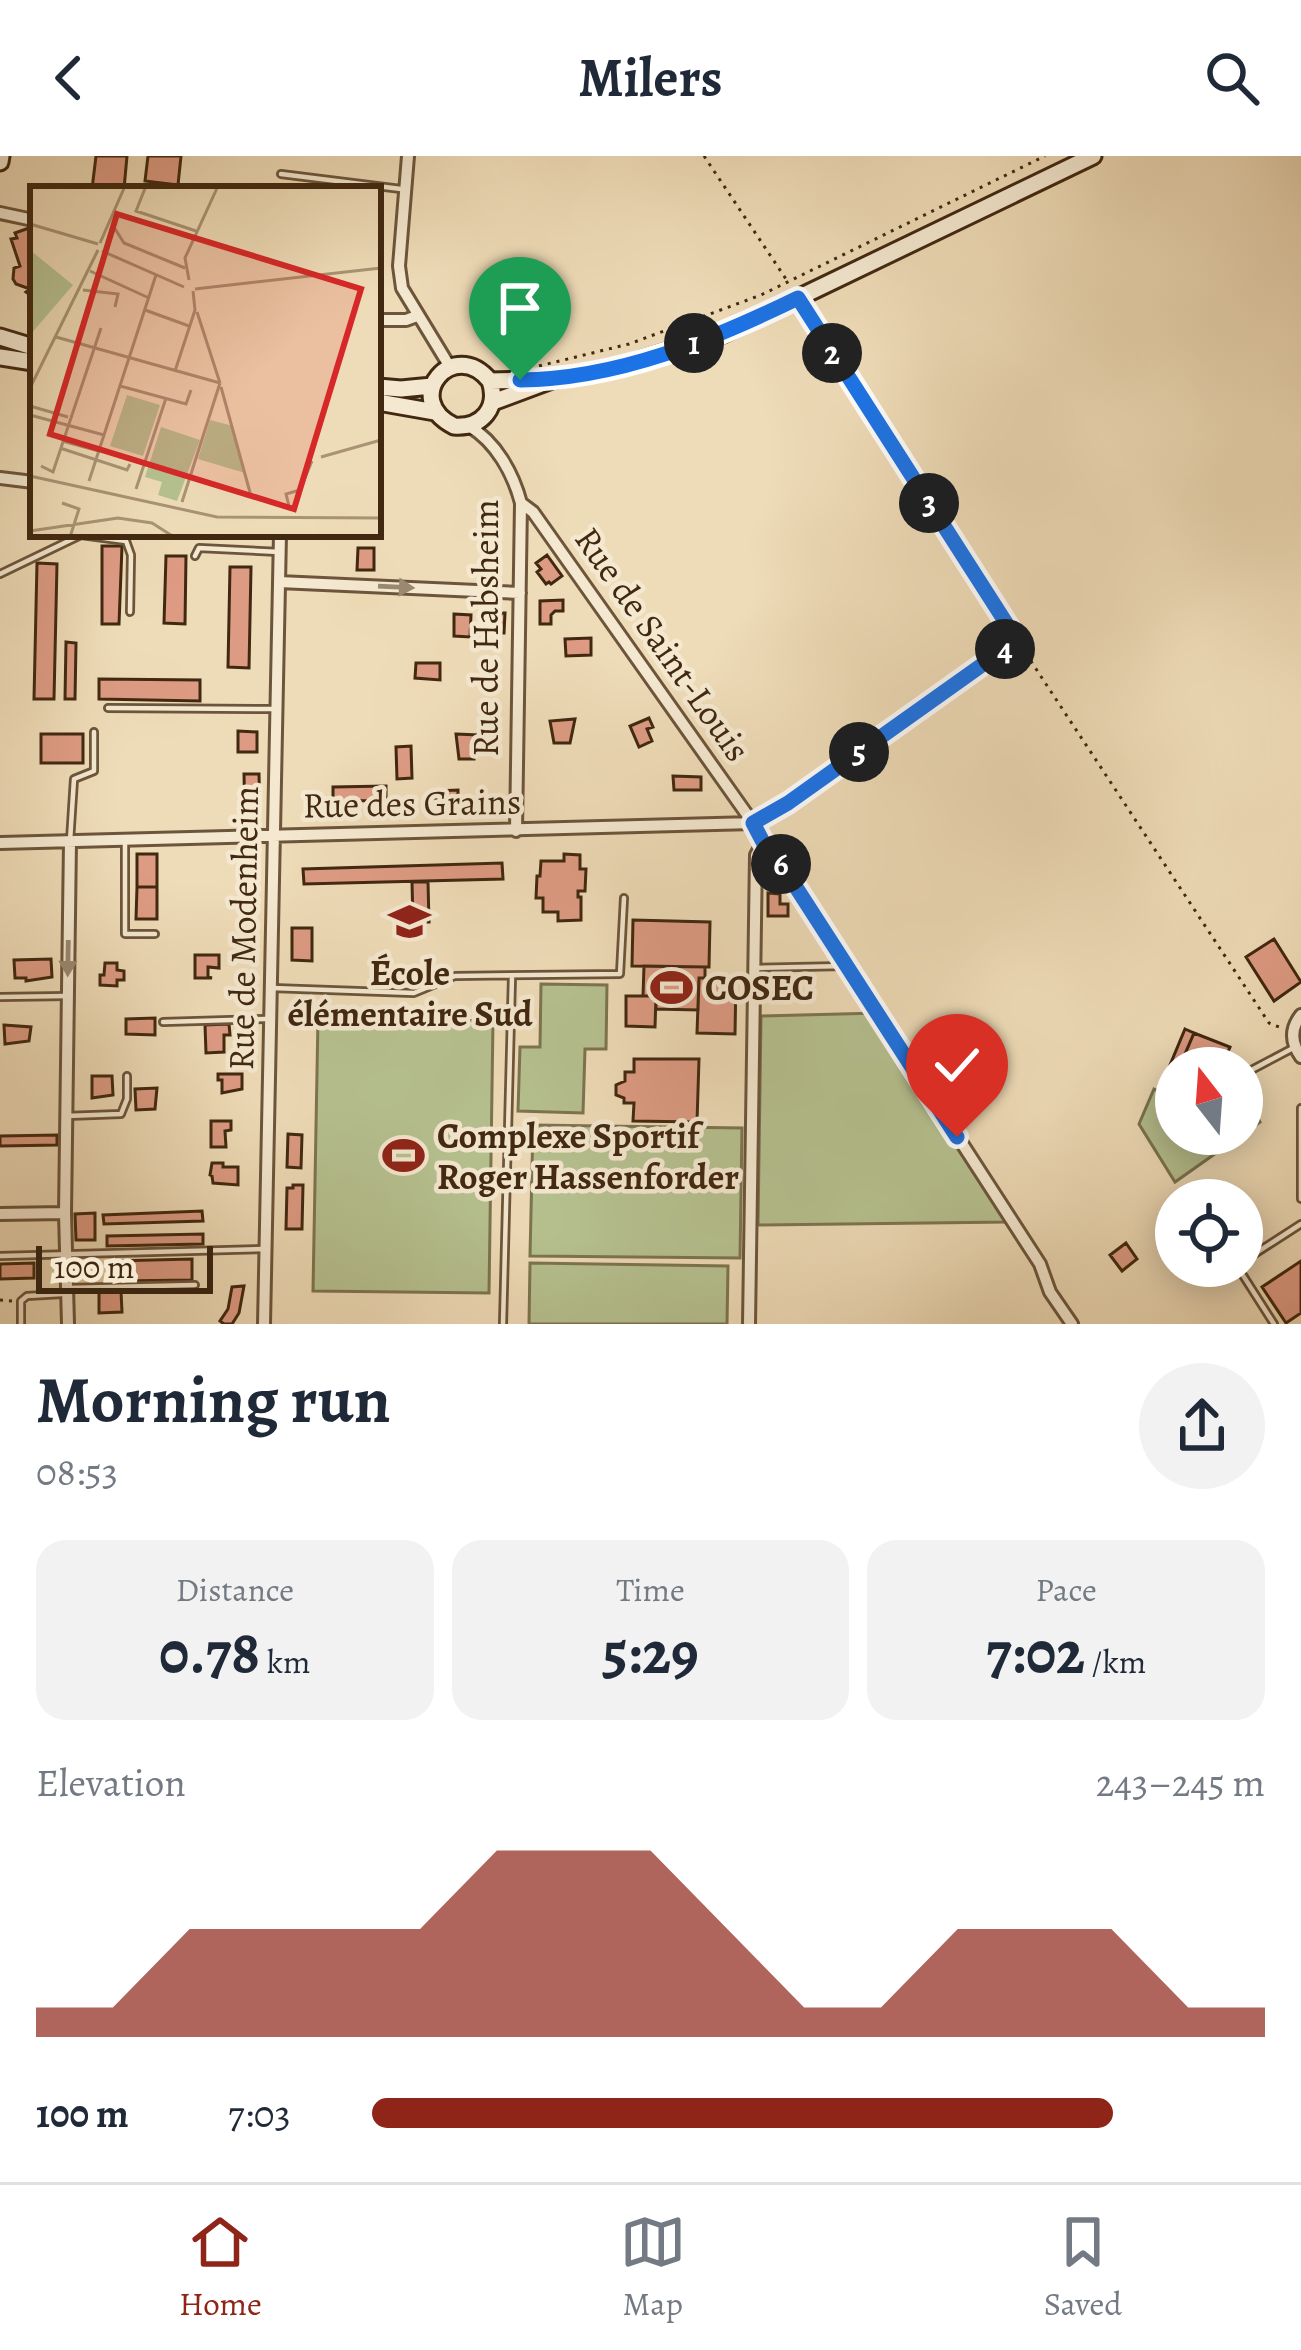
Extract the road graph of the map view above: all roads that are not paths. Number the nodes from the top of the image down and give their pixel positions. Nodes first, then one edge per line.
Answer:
1 (408, 156) edge
2 (1093, 156) edge
3 (281, 174) dead end
4 (380, 186) edge
5 (381, 186) edge
6 (405, 189) junction
7 (0, 213) edge
8 (30, 219) edge
9 (417, 316) junction
10 (381, 320) edge
11 (0, 337) edge
12 (30, 346) edge
13 (0, 357) edge
14 (30, 362) edge
15 (450, 367) junction
16 (552, 380) junction
17 (490, 381) junction
18 (432, 386) junction
19 (381, 387) edge
20 (493, 402) junction
21 (381, 403) edge
22 (435, 412) junction
23 (479, 426) junction
24 (0, 478) edge
25 (30, 482) edge
26 (521, 503) junction
27 (77, 537) edge
28 (96, 537) edge
29 (280, 537) edge
30 (280, 552) junction
31 (194, 556) dead end
32 (0, 574) edge
33 (280, 582) junction
34 (520, 593) junction
35 (130, 612) dead end
36 (108, 708) dead end
37 (278, 709) junction
38 (94, 733) dead end
39 (753, 823) junction
40 (516, 831) junction
41 (275, 836) junction
42 (125, 840) junction
43 (70, 842) junction
44 (763, 842) junction
45 (0, 844) edge
46 (624, 898) dead end
47 (155, 934) dead end
48 (846, 966) junction
49 (754, 968) junction
50 (512, 975) junction
51 (272, 988) junction
52 (68, 996) junction
53 (0, 997) edge
54 (1301, 1015) edge
55 (271, 1020) junction
56 (164, 1022) dead end
57 (1298, 1052) edge
58 (1263, 1066) edge
59 (127, 1076) dead end
60 (1301, 1108) edge
61 (66, 1116) junction
62 (1300, 1182) edge
63 (1301, 1199) edge
64 (65, 1213) junction
65 (0, 1214) edge
66 (1301, 1224) edge
67 (266, 1249) junction
68 (1263, 1249) edge
69 (66, 1255) junction
70 (0, 1256) edge
71 (194, 1285) dead end
72 (1253, 1287) edge
73 (67, 1291) junction
74 (21, 1324) edge
75 (68, 1324) edge
76 (264, 1324) edge
77 (503, 1324) edge
78 (749, 1324) edge
79 (1072, 1324) edge
80 (1274, 1324) edge

1 - 6 street
2 - 16 main road
3 - 4 lane
5 - 6 lane
6 - 9 street
7 - 8 street
9 - 10 street
9 - 15 street
11 - 12 main road
13 - 14 main road
15 - 17 main road
15 - 18 main road
16 - 17 main road
16 - 20 main road
17 - 20 main road
18 - 19 main road
18 - 22 main road
20 - 23 main road
21 - 22 main road
22 - 23 main road
23 - 26 street, Rue de Habsheim
24 - 25 street
26 - 34 street, Rue de Habsheim
26 - 39 street, Rue de Saint-Louis
27 - 32 lane
28 - 35 lane
29 - 30 street, Rue de Modenheim
30 - 31 lane
30 - 33 street, Rue de Modenheim
33 -> 34 street
33 - 37 street, Rue de Modenheim
34 - 40 street, Rue de Habsheim
36 - 37 lane
37 - 41 street, Rue de Modenheim
38 - 43 lane
39 - 40 street, Rue des Grains
39 - 44 street, Rue de Saint-Louis
40 - 41 street, Rue des Grains
41 - 42 street, Rue des Grains
41 - 51 street, Rue de Modenheim
42 - 43 street, Rue des Grains
42 - 47 lane
43 - 45 street, Rue des Grains
43 -> 52 street
44 - 48 street, Rue de Saint-Louis
44 - 49 street
46 - 50 lane
48 - 49 lane
48 - 79 street, Rue de Saint-Louis
49 - 78 street
50 - 51 lane
50 - 77 lane
51 - 55 street, Rue de Modenheim
52 - 53 lane
52 - 61 street
54 - 57 street
55 - 56 lane
55 - 67 street, Rue de Modenheim
57 - 58 lane
59 - 61 lane
60 - 62 lane
61 - 64 street
62 - 63 lane
64 - 65 street
64 - 69 street
66 - 68 lane
67 - 69 lane
67 - 76 street, Rue de Modenheim
69 - 70 lane
69 - 73 street
71 - 73 lane
72 - 80 lane
73 - 74 lane
73 - 75 street

